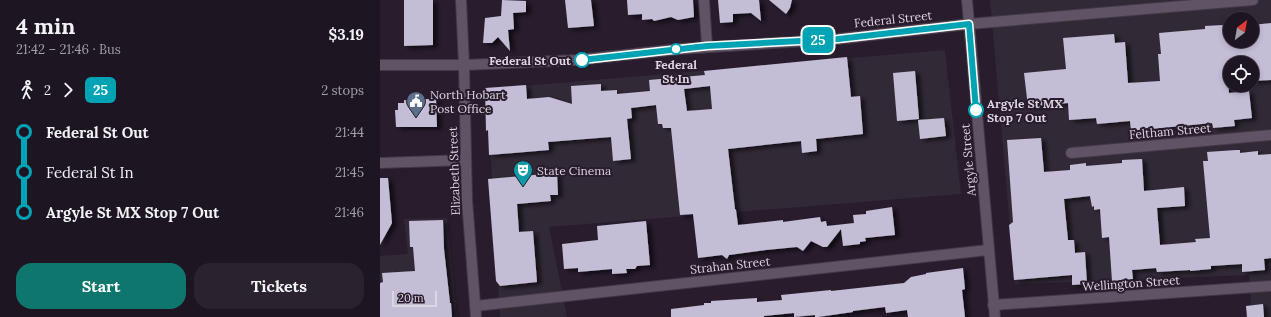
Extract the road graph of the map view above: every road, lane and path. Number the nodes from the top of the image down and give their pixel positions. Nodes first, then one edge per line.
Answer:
1 (461, 0) edge
2 (704, 0) edge
3 (967, 0) edge
4 (1253, 0) edge
5 (969, 24) junction
6 (707, 46) junction
7 (380, 65) edge
8 (464, 65) junction
9 (1271, 135) edge
10 (1071, 153) dead end
11 (466, 160) junction
12 (380, 162) edge
13 (988, 250) junction
14 (1271, 286) edge
15 (993, 305) junction
16 (475, 306) junction
17 (476, 317) edge
18 (994, 317) edge

1 - 8 street, Elizabeth Street
2 - 6 street
3 - 5 street, Argyle Street
4 - 5 street, Federal Street
5 - 6 street, Federal Street
5 - 13 street, Argyle Street
6 - 8 street, Federal Street
7 - 8 street, Federal Street
8 - 11 street, Elizabeth Street
9 - 10 street, Feltham Street
11 - 12 street
11 - 16 street, Elizabeth Street
13 - 15 street, Argyle Street
13 - 16 street, Strahan Street
14 - 15 street, Wellington Street
15 - 18 street, Argyle Street
16 - 17 street, Elizabeth Street

